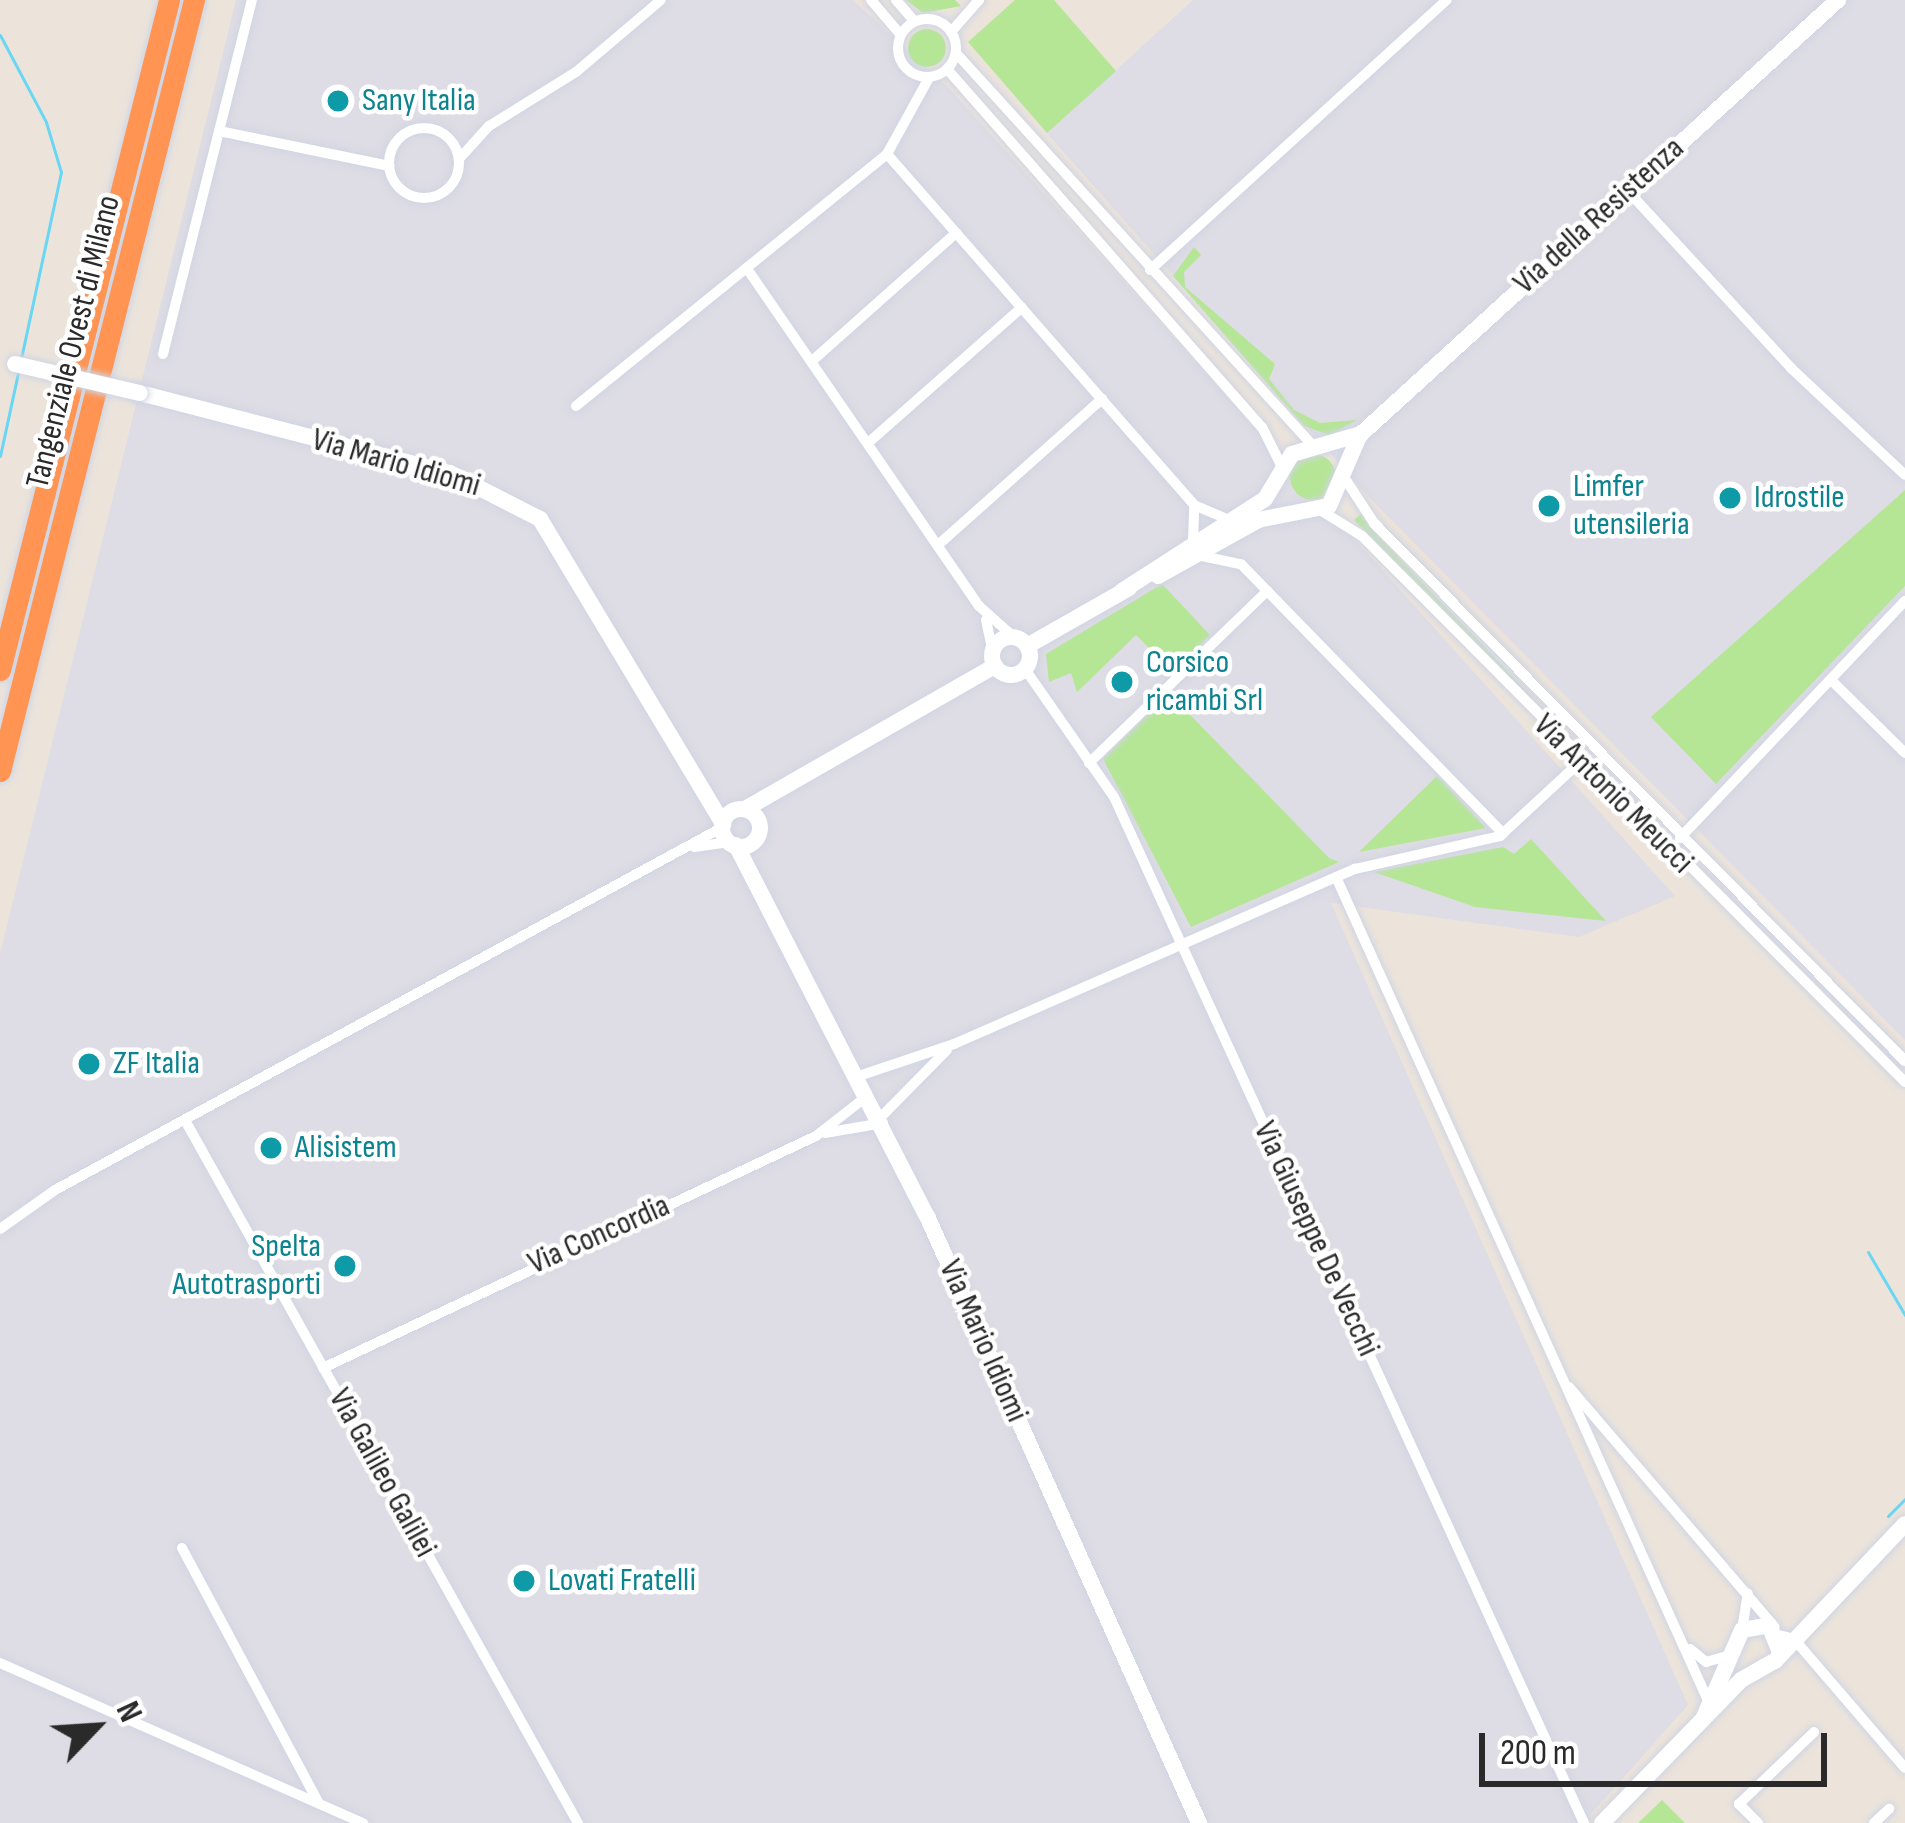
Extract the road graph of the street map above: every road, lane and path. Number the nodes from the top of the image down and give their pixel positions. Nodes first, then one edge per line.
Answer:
1 (169, 0) edge
2 (194, 0) edge
3 (253, 0) edge
4 (662, 0) edge
5 (871, 0) edge
6 (896, 0) edge
7 (979, 0) edge
8 (1447, 0) edge
9 (1838, 0) edge
10 (914, 21) junction
11 (947, 28) junction
12 (900, 34) junction
13 (956, 53) junction
14 (906, 69) junction
15 (947, 69) junction
16 (929, 78) junction
17 (912, 104) junction
18 (489, 126) junction
19 (219, 130) junction
20 (440, 132) junction
21 (887, 154) junction
22 (459, 159) junction
23 (389, 166) junction
24 (1627, 190) junction
25 (956, 233) junction
26 (1150, 270) junction
27 (750, 273) junction
28 (1022, 307) junction
29 (163, 355) dead end
30 (7, 362) edge
31 (812, 362) junction
32 (1102, 399) junction
33 (576, 406) dead end
34 (1360, 434) junction
35 (868, 443) junction
36 (1314, 447) junction
37 (1281, 473) junction
38 (1905, 476) edge
39 (1344, 477) junction
40 (1194, 505) junction
41 (1311, 510) junction
42 (1235, 525) junction
43 (1193, 542) junction
44 (938, 545) junction
45 (1186, 560) junction
46 (1240, 564) junction
47 (1122, 591) junction
48 (1267, 591) junction
49 (1905, 602) edge
50 (979, 606) junction
51 (1021, 642) junction
52 (994, 659) junction
53 (1025, 669) junction
54 (0, 670) edge
55 (1831, 680) junction
56 (1905, 753) edge
57 (1581, 761) junction
58 (1088, 763) junction
59 (0, 771) edge
60 (776, 797) junction
61 (735, 829) junction
62 (1504, 833) junction
63 (1680, 838) junction
64 (1336, 877) junction
65 (1180, 944) junction
66 (954, 1044) junction
67 (1905, 1061) edge
68 (860, 1076) junction
69 (1905, 1082) edge
70 (869, 1094) junction
71 (881, 1121) junction
72 (186, 1122) junction
73 (816, 1136) junction
74 (0, 1229) edge
75 (323, 1368) junction
76 (1559, 1376) junction
77 (1905, 1524) edge
78 (182, 1548) dead end
79 (1748, 1590) junction
80 (1683, 1640) junction
81 (1781, 1640) junction
82 (1737, 1643) junction
83 (1807, 1659) junction
84 (0, 1663) edge
85 (1759, 1668) junction
86 (1710, 1705) junction
87 (1698, 1728) junction
88 (1814, 1732) dead end
89 (1905, 1768) edge
90 (319, 1804) junction
91 (1889, 1809) dead end
92 (363, 1823) edge
93 (578, 1823) edge
94 (1199, 1823) edge
95 (1584, 1823) edge
96 (1602, 1823) edge
97 (1758, 1823) edge
98 (1874, 1823) edge

1 - 54 highway, Tangenziale Ovest di Milano
2 - 59 highway, Tangenziale Ovest di Milano
3 - 19 street
4 - 18 street
5 - 12 street
6 - 10 street
7 - 11 street
8 - 26 street
9 - 24 street, Via della Resistenza
10 - 11 street
10 - 12 street
11 - 13 street
12 - 14 street
13 - 15 street
13 - 26 street
14 - 16 street
14 - 17 street
15 - 16 street
15 - 37 street
16 - 17 street
17 - 21 street
18 - 20 street
18 - 22 street
19 - 23 street
19 - 29 street
20 - 22 street
20 - 23 street
21 - 25 street
21 - 27 street
22 - 23 street
24 - 34 street, Via della Resistenza
24 - 38 street
25 - 28 street
25 - 31 street
26 - 36 street
27 - 31 street
27 - 33 street
28 - 32 street
28 - 35 street
30 - 61 street, Via Mario Idiomi, bridge
31 - 35 street
32 - 40 street
32 - 44 street
34 - 36 street, Via della Resistenza
34 - 39 street, Via della Resistenza
35 - 44 street
36 - 37 street
36 - 39 street
37 - 41 street
37 - 42 street
39 - 41 street
39 - 63 street, Via Antonio Meucci
40 - 42 street
40 - 43 street
41 - 42 street
41 - 57 street, Via Antonio Meucci
42 - 43 street
42 - 45 street
42 - 46 street
43 - 47 street
44 - 50 street
45 - 46 street
45 - 47 street
46 - 48 street
47 - 51 street
48 - 58 street
48 - 62 street
49 - 55 street
50 - 51 street
50 - 52 street
51 - 52 street
51 - 53 street
52 - 53 street
52 - 60 street
53 - 58 street, Via Giuseppe De Vecchi
55 - 56 street
55 - 63 street
57 - 62 street
57 - 69 street, Via Antonio Meucci
58 - 65 street, Via Giuseppe De Vecchi
60 - 61 street
60 - 61 street
61 - 68 street, Via Mario Idiomi
61 - 72 street
62 - 64 street
63 - 67 street, Via Antonio Meucci
64 - 65 street
64 - 76 street
65 - 66 street
65 - 95 street, Via Giuseppe De Vecchi
66 - 68 street
66 - 71 street
68 - 70 street, Via Mario Idiomi
70 - 71 street, Via Mario Idiomi
70 - 73 street, Via Concordia
71 - 73 street
71 - 94 street, Via Mario Idiomi
72 - 74 street
72 - 75 street, Via Galileo Galilei
73 - 75 street, Via Concordia
75 - 93 street, Via Galileo Galilei
76 - 79 street
76 - 80 street
77 - 81 street
78 - 90 street
79 - 81 street
79 - 82 street
80 - 82 street
80 - 86 street
81 - 82 street
81 - 83 street
81 - 83 street
81 - 85 street
82 - 85 street
82 - 86 street
83 - 89 street
84 - 90 street
85 - 87 street
86 - 87 street
87 - 96 street
88 - 97 street
90 - 92 street
91 - 98 street

